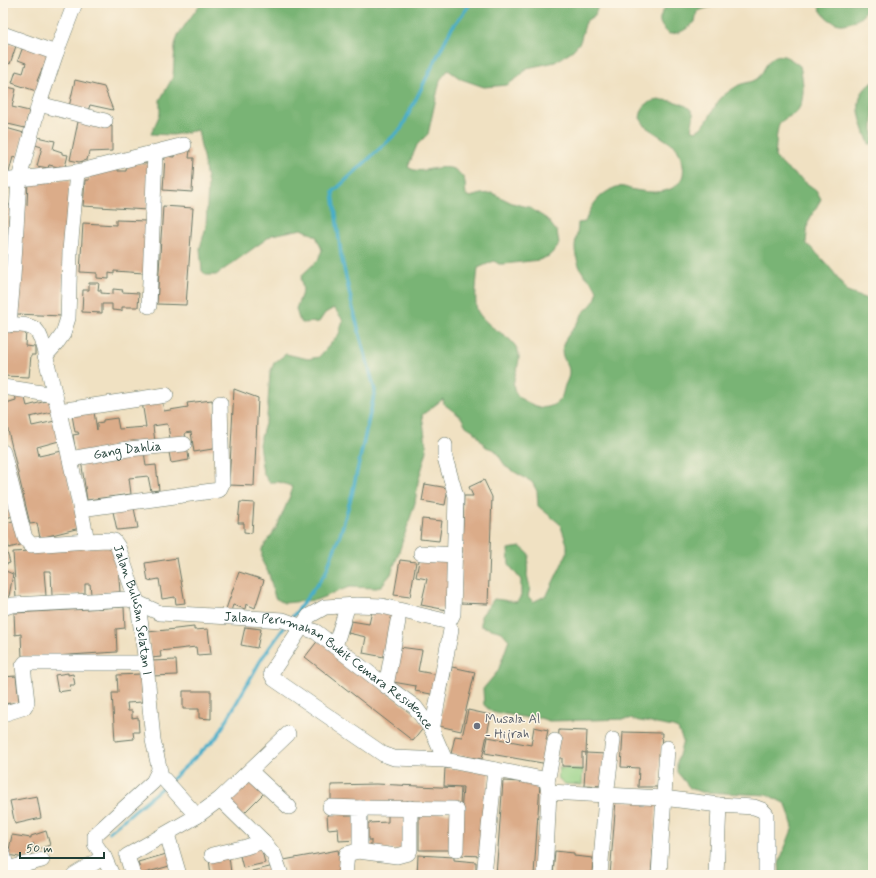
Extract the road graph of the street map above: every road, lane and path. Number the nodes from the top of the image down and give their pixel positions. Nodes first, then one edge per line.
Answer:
1 (75, 3) edge
2 (3, 34) edge
3 (56, 54) junction
4 (39, 104) junction
5 (106, 121) dead end
6 (184, 145) dead end
7 (155, 153) junction
8 (77, 172) junction
9 (19, 179) junction
10 (3, 181) edge
11 (149, 306) dead end
12 (6, 325) edge
13 (45, 356) junction
14 (3, 387) edge
15 (55, 395) junction
16 (166, 395) dead end
17 (220, 403) dead end
18 (59, 411) junction
19 (184, 444) dead end
20 (445, 445) dead end
21 (3, 452) edge
22 (70, 459) junction
23 (81, 509) junction
24 (87, 541) junction
25 (421, 553) dead end
26 (455, 555) junction
27 (138, 605) junction
28 (3, 608) edge
29 (346, 611) dead end
30 (398, 621) dead end
31 (292, 623) junction
32 (451, 630) dead end
33 (335, 646) junction
34 (146, 663) junction
35 (386, 686) junction
36 (3, 714) edge
37 (432, 730) junction
38 (288, 734) dead end
39 (613, 740) dead end
40 (555, 741) dead end
41 (667, 748) dead end
42 (445, 760) junction
43 (495, 770) junction
44 (250, 771) junction
45 (160, 773) junction
46 (548, 787) junction
47 (606, 796) junction
48 (663, 798) junction
49 (220, 800) junction
50 (719, 805) junction
51 (288, 807) dead end
52 (330, 808) dead end
53 (360, 808) junction
54 (410, 808) junction
55 (196, 816) junction
56 (167, 834) junction
57 (263, 841) junction
58 (456, 850) dead end
59 (358, 851) junction
60 (3, 853) edge
61 (212, 855) dead end
62 (104, 857) junction
63 (3, 860) edge
64 (42, 860) dead end
65 (74, 875) edge
66 (112, 875) edge
67 (133, 875) edge
68 (178, 875) edge
69 (281, 875) edge
70 (345, 875) edge
71 (484, 875) edge
72 (545, 875) edge
73 (600, 875) edge
74 (659, 875) edge
75 (716, 875) edge
76 (766, 875) edge

1 - 3 street
2 - 3 street
3 - 4 street
4 - 5 street
4 - 9 street
6 - 7 street
7 - 8 street
7 - 11 street
8 - 9 street
8 - 13 street
9 - 10 street
9 - 12 street
12 - 13 street
13 - 15 street
14 - 15 street
15 - 18 street
16 - 18 street
17 - 23 street
18 - 22 street
19 - 22 street, Gang Dahlia
20 - 26 street
21 - 24 street
22 - 23 street
23 - 24 street
24 - 27 street, Jalan Bulusan Selatan I
25 - 26 street
26 - 31 street
27 - 28 street, Jalan Perumahan Bukit Cemara Residence
27 - 31 street, Jalan Perumahan Bukit Cemara Residence
27 - 34 street, Jalan Bulusan Selatan I
29 - 33 street
30 - 35 street
31 - 33 street, Jalan Perumahan Bukit Cemara Residence
31 - 42 street
32 - 37 street
33 - 35 street, Jalan Perumahan Bukit Cemara Residence
34 - 36 street
34 - 45 street, Jalan Bulusan Selatan I
35 - 37 street, Jalan Perumahan Bukit Cemara Residence
37 - 42 street, Jalan Perumahan Bukit Cemara Residence
38 - 44 street
39 - 47 street
40 - 46 street
41 - 48 street
42 - 43 street
43 - 46 street
43 - 71 street
44 - 49 street
44 - 51 street
45 - 55 street, Jalan Bulusan Selatan I
45 - 62 street
46 - 47 street
46 - 72 street
47 - 48 street
47 - 73 street
48 - 50 street
48 - 74 street
49 - 55 street
49 - 57 street
50 - 75 street
50 - 76 street
52 - 53 street
53 - 54 street
53 - 59 street
54 - 58 street
54 - 59 street
55 - 56 street
56 - 67 street
56 - 68 street
57 - 61 street
57 - 69 street
59 - 70 street
60 - 63 street
62 - 65 street
62 - 66 street
63 - 64 street

